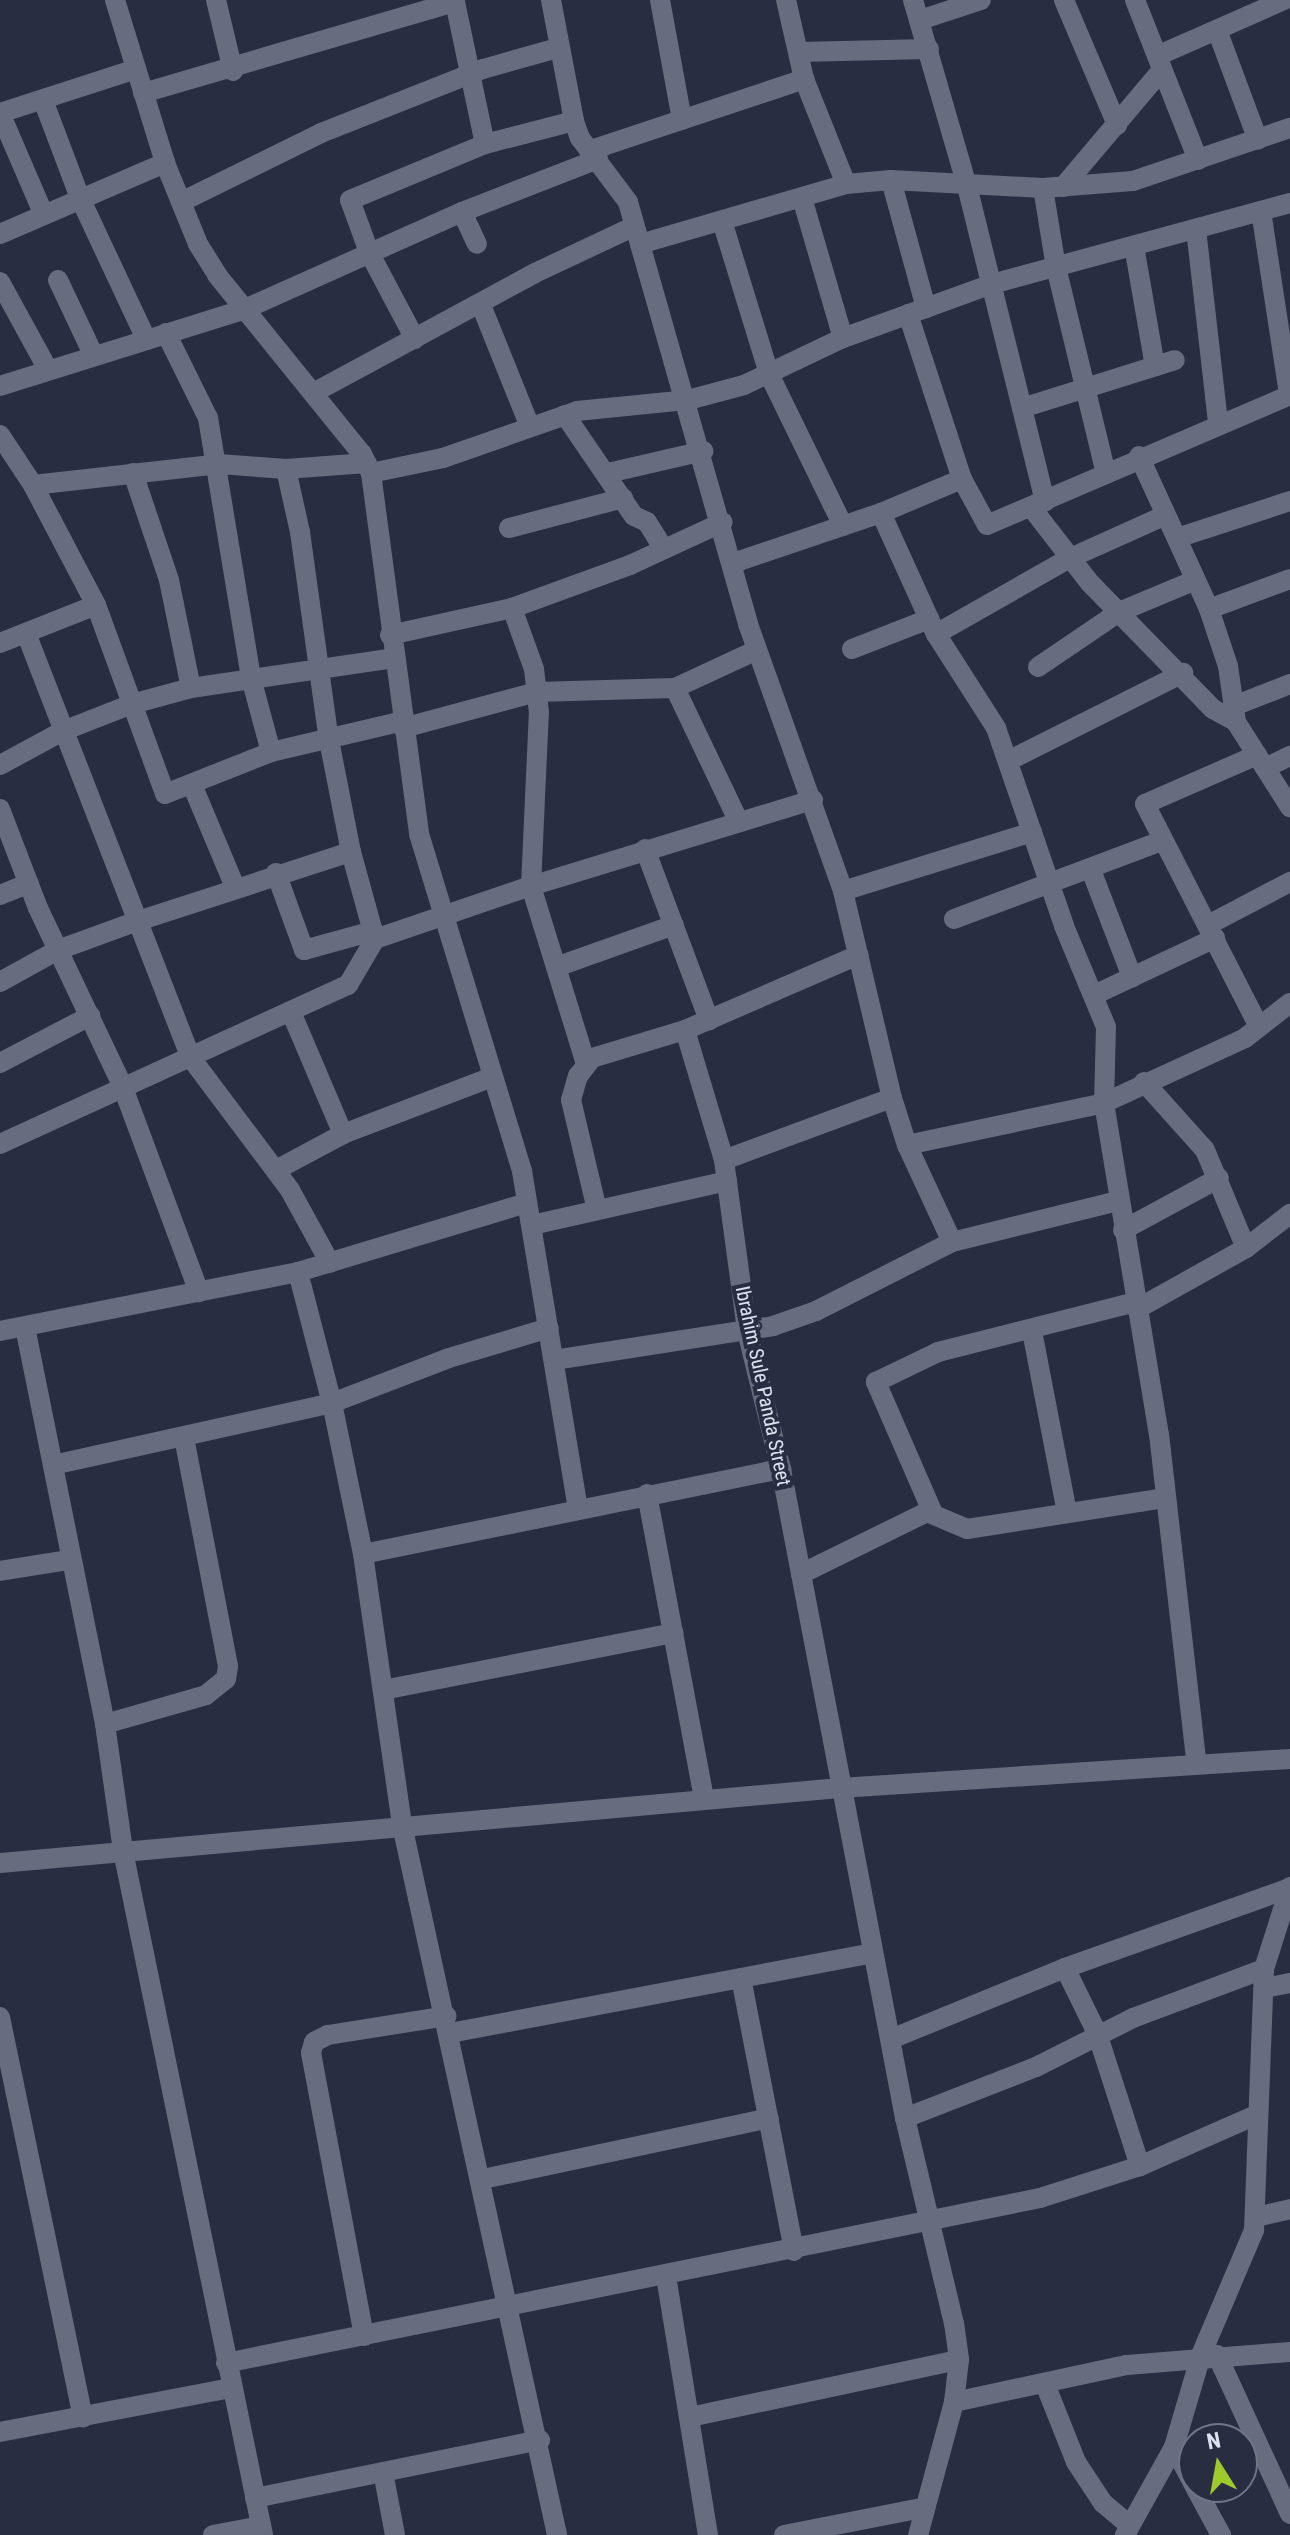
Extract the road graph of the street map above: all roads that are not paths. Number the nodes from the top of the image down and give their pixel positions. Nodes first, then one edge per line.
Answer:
1 (115, 0) edge
2 (216, 0) edge
3 (551, 0) edge
4 (660, 0) edge
5 (786, 0) edge
6 (913, 0) edge
7 (981, 0) edge
8 (1064, 0) edge
9 (1135, 0) edge
10 (1277, 1) edge
11 (1290, 17) edge
12 (920, 20) junction
13 (1217, 30) junction
14 (557, 48) junction
15 (929, 49) junction
16 (799, 52) junction
17 (1160, 63) junction
18 (136, 69) junction
19 (233, 71) junction
20 (468, 75) junction
21 (804, 79) junction
22 (143, 93) junction
23 (43, 100) junction
24 (0, 113) edge
25 (682, 120) junction
26 (574, 121) junction
27 (1117, 125) junction
28 (1290, 128) edge
29 (1258, 140) junction
30 (485, 144) junction
31 (594, 155) junction
32 (1198, 160) junction
33 (165, 163) junction
34 (891, 180) junction
35 (846, 184) junction
36 (967, 186) junction
37 (1053, 188) junction
38 (80, 198) junction
39 (802, 198) junction
40 (181, 202) junction
41 (1290, 203) edge
42 (1261, 211) junction
43 (462, 212) junction
44 (43, 213) junction
45 (722, 221) junction
46 (1196, 229) junction
47 (0, 234) edge
48 (638, 235) junction
49 (477, 244) dead end
50 (1134, 246) junction
51 (369, 252) junction
52 (1056, 267) junction
53 (58, 280) dead end
54 (0, 282) edge
55 (992, 284) junction
56 (481, 305) junction
57 (1281, 308) edge
58 (245, 309) junction
59 (917, 311) junction
60 (156, 336) junction
61 (843, 338) junction
62 (415, 339) junction
63 (93, 354) junction
64 (47, 368) junction
65 (769, 374) junction
66 (0, 386) edge
67 (1086, 389) junction
68 (315, 392) junction
69 (1289, 395) edge
70 (688, 400) junction
71 (1022, 408) junction
72 (565, 415) junction
73 (1218, 422) junction
74 (530, 427) junction
75 (0, 435) edge
76 (703, 451) junction
77 (1139, 456) junction
78 (219, 464) junction
79 (369, 468) junction
80 (286, 469) junction
81 (133, 473) junction
82 (608, 473) junction
83 (1106, 474) junction
84 (962, 479) junction
85 (33, 485) junction
86 (623, 498) junction
87 (1290, 501) edge
88 (1038, 504) junction
89 (881, 513) junction
90 (1166, 515) junction
91 (723, 522) junction
92 (843, 526) junction
93 (509, 528) dead end
94 (1177, 538) junction
95 (664, 549) junction
96 (1068, 559) junction
97 (733, 563) junction
98 (1290, 579) edge
99 (1196, 580) junction
100 (96, 605) junction
101 (512, 608) junction
102 (1209, 609) junction
103 (1119, 612) junction
104 (933, 627) junction
105 (26, 633) junction
106 (390, 635) junction
107 (0, 643) edge
108 (852, 649) dead end
109 (757, 650) junction
110 (394, 658) junction
111 (1038, 667) dead end
112 (317, 669) junction
113 (1183, 673) junction
114 (251, 678) junction
115 (1290, 684) edge
116 (191, 688) junction
117 (675, 688) junction
118 (536, 692) junction
119 (132, 704) junction
120 (1235, 714) junction
121 (403, 724) junction
122 (63, 731) junction
123 (329, 740) junction
124 (271, 752) junction
125 (1290, 756) edge
126 (1010, 760) junction
127 (1261, 761) junction
128 (0, 765) edge
129 (193, 787) junction
130 (813, 800) junction
131 (1290, 807) edge
132 (0, 809) edge
133 (739, 822) junction
134 (1032, 832) junction
135 (1162, 841) junction
136 (645, 849) junction
137 (351, 852) junction
138 (1091, 870) junction
139 (276, 873) junction
140 (1290, 882) edge
141 (29, 883) junction
142 (531, 886) junction
143 (1050, 886) junction
144 (235, 887) junction
145 (843, 891) junction
146 (0, 895) edge
147 (444, 918) junction
148 (954, 919) dead end
149 (135, 922) junction
150 (674, 925) junction
151 (1212, 932) junction
152 (374, 935) junction
153 (58, 950) junction
154 (858, 955) junction
155 (556, 967) junction
156 (1132, 977) junction
157 (0, 982) edge
158 (1094, 995) junction
159 (1290, 1003) edge
160 (291, 1012) junction
161 (90, 1016) junction
162 (709, 1020) junction
163 (1259, 1027) junction
164 (685, 1030) junction
165 (191, 1058) junction
166 (0, 1063) edge
167 (586, 1064) junction
168 (492, 1077) junction
169 (1144, 1082) junction
170 (122, 1085) junction
171 (892, 1098) junction
172 (1104, 1103) junction
173 (343, 1134) junction
174 (0, 1144) edge
175 (907, 1145) junction
176 (724, 1160) junction
177 (276, 1170) junction
178 (1219, 1178) junction
179 (727, 1181) junction
180 (1118, 1201) junction
181 (527, 1203) junction
182 (597, 1210) junction
183 (1290, 1214) edge
184 (532, 1225) junction
185 (1123, 1230) junction
186 (952, 1242) junction
187 (1246, 1248) junction
188 (330, 1263) junction
189 (298, 1272) junction
190 (199, 1292) junction
191 (1136, 1306) junction
192 (25, 1327) junction
193 (549, 1328) junction
194 (0, 1331) edge
195 (747, 1331) junction
196 (1032, 1331) junction
197 (554, 1360) junction
198 (332, 1403) junction
199 (184, 1438) junction
200 (53, 1465) junction
201 (781, 1469) junction
202 (647, 1494) junction
203 (1166, 1498) junction
204 (578, 1508) junction
205 (932, 1511) junction
206 (1067, 1513) junction
207 (363, 1554) junction
208 (69, 1560) junction
209 (0, 1571) edge
210 (801, 1574) junction
211 (673, 1633) junction
212 (383, 1690) junction
213 (105, 1724) junction
214 (1290, 1759) edge
215 (1196, 1761) junction
216 (840, 1788) junction
217 (704, 1799) junction
218 (402, 1825) junction
219 (123, 1851) junction
220 (0, 1863) edge
221 (1290, 1887) edge
222 (872, 1953) junction
223 (1065, 1968) junction
224 (741, 1978) junction
225 (1264, 1979) junction
226 (1290, 1983) edge
227 (0, 2017) edge
228 (448, 2024) junction
229 (1097, 2033) junction
230 (891, 2039) junction
231 (1256, 2115) junction
232 (769, 2118) junction
233 (905, 2118) junction
234 (1140, 2166) junction
235 (483, 2179) junction
236 (1290, 2209) edge
237 (1256, 2217) junction
238 (929, 2224) junction
239 (794, 2251) junction
240 (666, 2276) junction
241 (512, 2308) junction
242 (364, 2336) junction
243 (1290, 2352) edge
244 (1209, 2355) junction
245 (959, 2360) junction
246 (226, 2363) junction
247 (1045, 2384) junction
248 (231, 2388) junction
249 (954, 2402) junction
250 (83, 2417) junction
251 (690, 2417) junction
252 (0, 2432) edge
253 (540, 2440) junction
254 (1174, 2447) junction
255 (1178, 2454) edge
256 (383, 2472) junction
257 (255, 2498) junction
258 (1204, 2503) edge
259 (922, 2508) junction
260 (1290, 2514) edge
261 (262, 2531) edge
262 (1127, 2531) edge
263 (213, 2535) edge
264 (395, 2535) edge
265 (557, 2535) edge
266 (708, 2535) edge
267 (784, 2535) edge
268 (918, 2535) edge
269 (1221, 2535) edge

1 - 18 street
2 - 19 street
3 - 14 street
4 - 25 street
5 - 16 street
6 - 12 street
7 - 12 street
8 - 27 street
9 - 17 street
10 - 11 street
10 - 13 street
12 - 15 street
13 - 17 street
13 - 29 street
14 - 20 street
14 - 26 street
15 - 16 street
15 - 36 street
16 - 21 street
17 - 27 street
17 - 32 street
18 - 22 street
18 - 23 street
19 - 20 street
19 - 22 street
20 - 30 street
20 - 40 street
21 - 25 street
21 - 35 street
22 - 33 street
23 - 24 street
23 - 38 street
24 - 44 street
25 - 31 street
26 - 30 street
26 - 31 street
27 - 37 street
28 - 29 street
29 - 32 street
30 - 51 street
31 - 43 street
31 - 48 street
32 - 37 street
33 - 38 street
33 - 40 street
34 - 35 street
34 - 36 street
34 - 59 street
35 - 39 street
36 - 37 street
36 - 55 street
37 - 52 street
38 - 44 street
38 - 60 street
39 - 45 street
39 - 61 street
40 - 58 street
41 - 42 street
42 - 46 street
42 - 57 street
43 - 49 street
43 - 51 street
44 - 47 street
45 - 48 street
45 - 65 street
46 - 50 street
46 - 73 street
48 - 56 street
48 - 70 street
50 - 52 street
50 - 67 street
51 - 58 street
51 - 62 street
52 - 55 street
52 - 67 street
53 - 63 street
54 - 64 street
55 - 59 street
55 - 71 street
56 - 62 street
56 - 74 street
57 - 69 street
58 - 60 street
58 - 68 street
59 - 61 street
59 - 84 street
60 - 63 street
60 - 78 street
61 - 65 street
62 - 68 street
63 - 64 street
64 - 66 street
65 - 70 street
65 - 92 street
67 - 71 street
67 - 83 street
68 - 79 street
69 - 73 street
70 - 72 street
70 - 76 street
71 - 88 street
72 - 74 street
72 - 82 street
73 - 77 street
74 - 79 street
75 - 85 street
76 - 82 street
76 - 91 street
77 - 83 street
77 - 90 street
78 - 80 street
78 - 81 street
78 - 114 street
79 - 80 street
79 - 106 street
80 - 112 street
81 - 85 street
81 - 116 street
82 - 86 street
83 - 88 street
84 - 88 street
84 - 89 street
85 - 100 street
86 - 93 street
86 - 95 street
87 - 94 street
88 - 96 street
89 - 92 street
89 - 104 street
90 - 94 street
90 - 96 street
91 - 95 street
91 - 97 street
92 - 97 street
94 - 99 street
95 - 101 street
96 - 103 street
96 - 104 street
97 - 109 street
98 - 102 street
99 - 102 street
99 - 103 street
100 - 105 street
100 - 119 street
101 - 106 street
101 - 118 street
102 - 120 street
103 - 111 street
103 - 113 street
104 - 108 street
104 - 126 street
105 - 107 street
105 - 122 street
106 - 110 street
109 - 117 street
109 - 130 street
110 - 112 street
110 - 121 street
112 - 114 street
112 - 123 street
113 - 120 street
113 - 126 street
114 - 116 street
114 - 124 street
115 - 120 street
116 - 119 street
117 - 118 street
117 - 133 street
118 - 121 street
118 - 142 street
119 - 122 street
119 - 129 street
120 - 127 street
121 - 123 street
121 - 147 street
122 - 128 street
122 - 149 street
123 - 124 street
123 - 137 street
124 - 129 street
125 - 127 street
126 - 134 street
127 - 131 street
127 - 135 street
129 - 144 street
130 - 133 street
130 - 145 street
132 - 141 street
133 - 136 street
134 - 143 street
134 - 145 street
135 - 138 street
135 - 151 street
136 - 142 street
136 - 150 street
137 - 139 street
137 - 152 street
138 - 143 street
138 - 156 street
139 - 144 street
139 - 152 street
140 - 151 street
141 - 146 street
141 - 153 street
142 - 147 street
142 - 155 street
143 - 148 street
143 - 158 street
144 - 149 street
145 - 154 street
147 - 152 street
147 - 168 street
149 - 153 street
149 - 165 street
150 - 155 street
150 - 162 street
151 - 156 street
151 - 163 street
152 - 160 street
153 - 157 street
153 - 161 street
154 - 162 street
154 - 171 street
155 - 167 street
156 - 158 street
158 - 172 street
159 - 163 street
160 - 165 street
160 - 173 street
161 - 166 street
161 - 170 street
162 - 164 street
163 - 169 street
164 - 167 street
164 - 176 street, Ibrahim Sule Panda Street
165 - 170 street
165 - 177 street
167 - 182 street
168 - 173 street
168 - 181 street
169 - 172 street
169 - 178 street
170 - 174 street
170 - 190 street
171 - 175 street
171 - 176 street
172 - 175 street
172 - 180 street
173 - 177 street
175 - 186 street
176 - 179 street, Ibrahim Sule Panda Street
177 - 188 street
178 - 185 street
178 - 187 street
179 - 182 street
179 - 195 street, Ibrahim Sule Panda Street
180 - 185 street
180 - 186 street
181 - 184 street
181 - 188 street
182 - 184 street
183 - 187 street
184 - 193 street
185 - 191 street
186 - 195 street
187 - 191 street
188 - 189 street
189 - 190 street
189 - 198 street
190 - 192 street
191 - 196 street
191 - 203 street
192 - 194 street
192 - 200 street
193 - 197 street
193 - 198 street
195 - 197 street
195 - 201 street, Ibrahim Sule Panda Street
196 - 205 street
196 - 206 street
197 - 204 street
198 - 199 street
198 - 207 street
199 - 200 street
199 - 213 street
200 - 208 street
201 - 202 street
201 - 210 street, Ibrahim Sule Panda Street
202 - 204 street
202 - 211 street
203 - 206 street
203 - 215 street
204 - 207 street
205 - 206 street
205 - 210 street
207 - 212 street
208 - 209 street
208 - 213 street
210 - 216 street, Ibrahim Sule Panda Street
211 - 212 street
211 - 217 street
212 - 218 street
213 - 219 street
214 - 215 street
215 - 216 street
216 - 217 street
216 - 222 street, Ibrahim Sule Panda Street
217 - 218 street
218 - 219 street
218 - 228 street
219 - 220 street
219 - 246 street
221 - 223 street
221 - 225 street
222 - 224 street
222 - 230 street, Ibrahim Sule Panda Street
223 - 229 street
223 - 230 street
224 - 228 street
224 - 232 street
225 - 226 street
225 - 229 street
225 - 231 street
227 - 250 street
228 - 235 street
228 - 242 street
229 - 233 street
229 - 234 street
230 - 233 street, Ibrahim Sule Panda Street
231 - 234 street
231 - 237 street
232 - 235 street
232 - 239 street
233 - 238 street, Ibrahim Sule Panda Street
234 - 238 street
235 - 241 street
236 - 237 street
237 - 244 street
238 - 239 street
238 - 245 street, Ibrahim Sule Panda Street
239 - 240 street
240 - 241 street
240 - 251 street
241 - 242 street
241 - 253 street
242 - 246 street
243 - 244 street
244 - 247 street
244 - 254 street
244 - 260 street
245 - 249 street, Ibrahim Sule Panda Street
245 - 251 street
246 - 248 street
247 - 249 street
247 - 262 street
248 - 250 street
248 - 257 street
249 - 259 street, Ibrahim Sule Panda Street
250 - 252 street
251 - 266 street
253 - 256 street
253 - 265 street
254 - 255 street
254 - 262 street
256 - 257 street
256 - 264 street
257 - 261 street
258 - 269 street
259 - 267 street
259 - 268 street, Ibrahim Sule Panda Street
261 - 263 street

